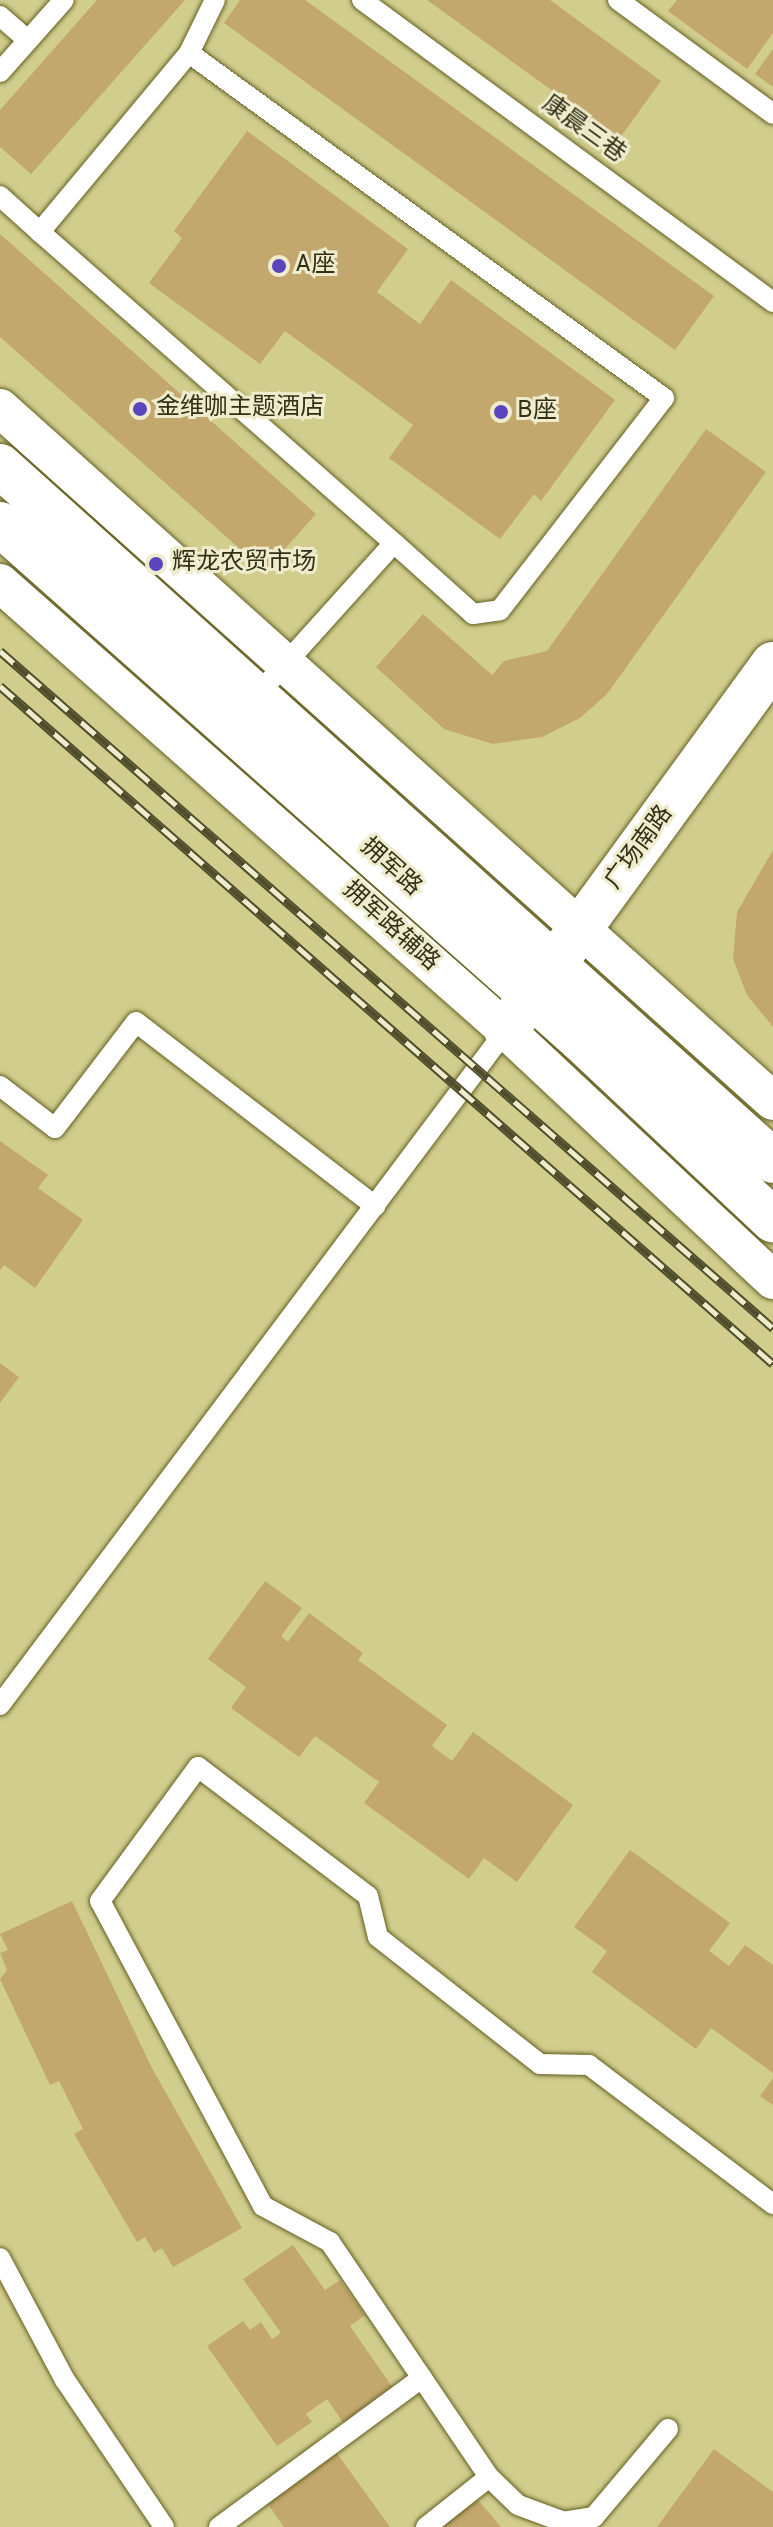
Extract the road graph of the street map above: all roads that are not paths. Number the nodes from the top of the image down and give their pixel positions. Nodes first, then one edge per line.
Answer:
1 (64, 0) edge
2 (215, 0) edge
3 (362, 0) edge
4 (618, 0) edge
5 (0, 16) edge
6 (28, 40) junction
7 (189, 53) junction
8 (0, 72) edge
9 (773, 114) edge
10 (0, 196) edge
11 (40, 232) junction
12 (770, 293) edge
13 (0, 408) edge
14 (0, 466) edge
15 (0, 524) edge
16 (394, 543) junction
17 (0, 583) edge
18 (287, 662) junction
19 (773, 664) edge
20 (258, 694) junction
21 (584, 926) junction
22 (559, 961) junction
23 (532, 996) junction
24 (506, 1030) junction
25 (0, 1086) edge
26 (773, 1101) edge
27 (773, 1161) edge
28 (375, 1206) junction
29 (773, 1220) edge
30 (773, 1280) edge
31 (0, 1705) edge
32 (773, 2204) edge
33 (0, 2258) edge
34 (422, 2378) junction
35 (668, 2429) dead end
36 (489, 2477) junction
37 (164, 2527) edge
38 (219, 2527) edge
39 (426, 2527) edge

1 - 6 lane
2 - 7 lane
3 - 12 lane, 康晨三巷
4 - 9 lane
5 - 6 lane
6 - 8 lane
7 - 11 lane
7 - 16 lane
10 - 11 lane
11 - 16 lane
13 - 18 street
14 - 20 main road, 拥军路
15 - 23 main road, 拥军路
16 - 18 lane
17 - 24 street, 拥军路辅路
18 - 20 lane
18 - 21 street
19 - 21 main road, 广场南路
20 - 22 main road, 拥军路
21 - 22 main road, 广场南路
21 - 26 street
22 - 23 main road, 广场南路
22 - 27 main road, 拥军路
23 - 24 main road, 广场南路
23 - 29 main road, 拥军路
24 - 28 lane
24 - 30 street, 拥军路辅路
25 - 28 lane
28 - 31 lane
32 - 34 lane
33 - 37 lane
34 - 36 lane
34 - 38 lane
35 - 36 lane
36 - 39 lane

